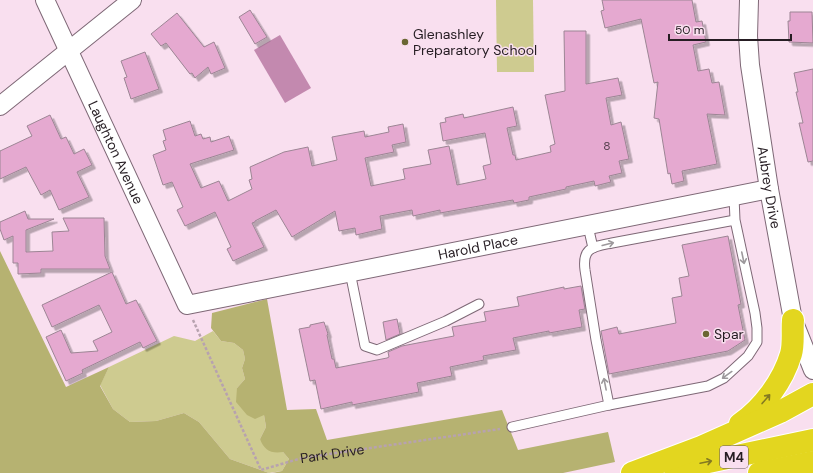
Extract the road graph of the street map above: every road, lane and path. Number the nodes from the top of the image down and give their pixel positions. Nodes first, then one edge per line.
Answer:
1 (44, 0) edge
2 (132, 0) edge
3 (749, 0) edge
4 (68, 52) junction
5 (0, 106) edge
6 (769, 189) junction
7 (734, 197) junction
8 (736, 220) junction
9 (588, 226) junction
10 (592, 248) junction
11 (350, 272) junction
12 (479, 304) dead end
13 (187, 305) junction
14 (793, 320) junction
15 (808, 350) edge
16 (813, 370) edge
17 (813, 394) edge
18 (609, 405) junction
19 (512, 427) joint
20 (813, 440) edge
21 (701, 447) junction
22 (813, 462) edge
23 (632, 473) edge
24 (654, 473) edge
25 (759, 473) edge

1 - 4 street, Laughton Avenue
2 - 4 street
3 - 6 street, Aubrey Drive
4 - 5 street
4 - 13 street, Laughton Avenue
6 - 7 street, Harold Place
6 - 14 street, Aubrey Drive
7 - 8 lane
7 - 9 street, Harold Place
10 -> 8 lane
8 -> 18 lane
9 - 10 lane
9 - 11 street, Harold Place
18 -> 10 lane
11 - 12 lane
11 - 13 street, Harold Place
13 - 19 path, Park Drive
14 - 15 street, Aubrey Drive
21 -> 14 highway
15 - 16 street, Aubrey Drive
17 - 21 highway
18 - 19 lane
24 -> 20 highway, M4
21 - 23 highway
22 - 25 highway, M4

